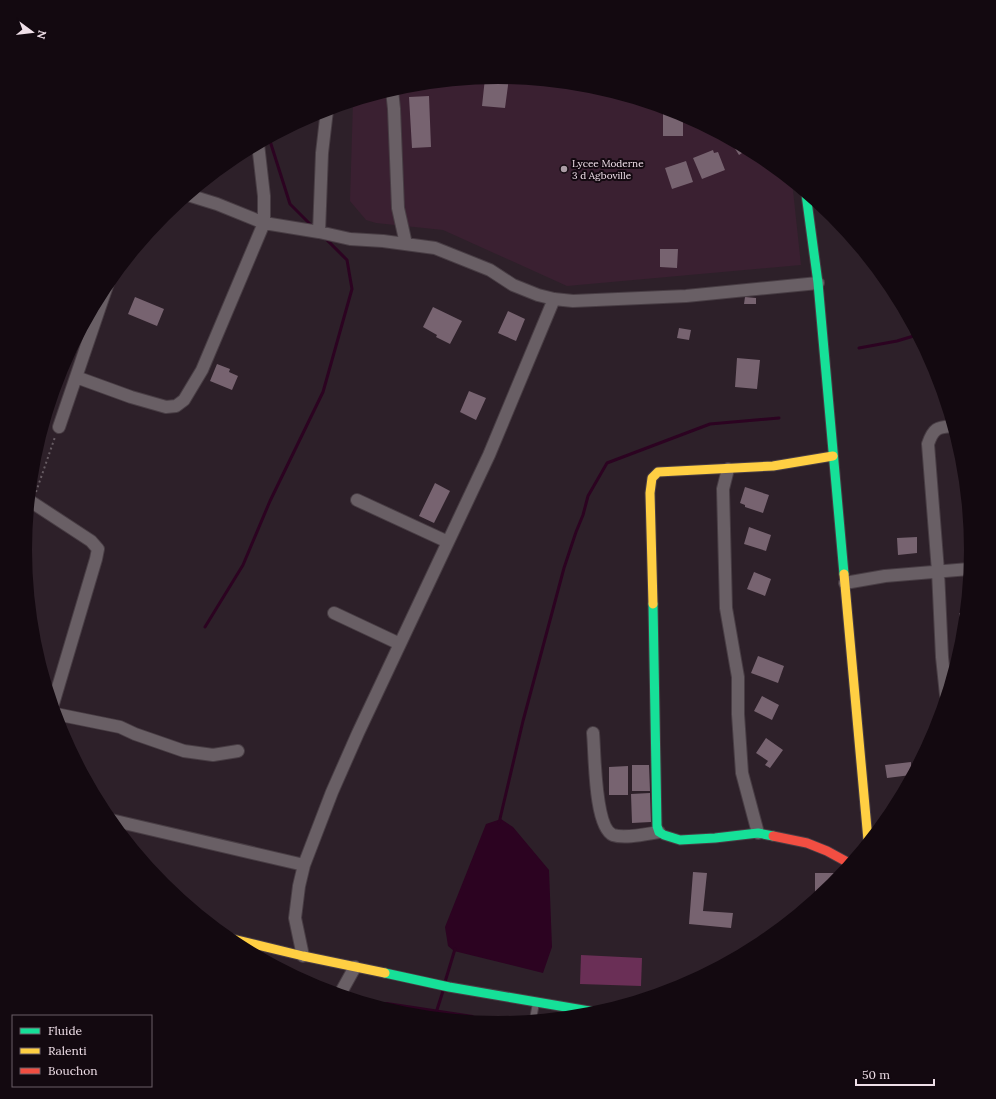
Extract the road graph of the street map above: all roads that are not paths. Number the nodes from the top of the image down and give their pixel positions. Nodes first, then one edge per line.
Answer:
1 (393, 95) edge
2 (326, 117) edge
3 (259, 150) edge
4 (194, 197) edge
5 (808, 202) edge
6 (264, 223) junction
7 (319, 232) junction
8 (406, 244) junction
9 (818, 283) junction
10 (554, 299) junction
11 (100, 308) edge
12 (76, 377) junction
13 (59, 427) road end
14 (947, 427) edge
15 (833, 456) junction
16 (728, 469) junction
17 (357, 500) dead end
18 (34, 504) edge
19 (448, 542) junction
20 (963, 569) edge
21 (938, 571) junction
22 (845, 583) junction
23 (334, 613) dead end
24 (400, 644) junction
25 (945, 681) edge
26 (52, 684) edge
27 (63, 715) edge
28 (593, 733) dead end
29 (238, 752) dead end
30 (121, 822) edge
31 (659, 832) junction
32 (758, 833) junction
33 (867, 834) edge
34 (844, 861) edge
35 (304, 865) junction
36 (248, 943) edge
37 (302, 956) junction
38 (355, 968) junction
39 (343, 989) edge
40 (536, 1002) junction
41 (555, 1011) edge
42 (534, 1014) edge

1 - 8 street
2 - 7 street
3 - 6 street
4 - 6 street
5 - 9 street
6 - 7 street
6 - 12 street
7 - 8 street
8 - 10 street
9 - 10 street
9 - 15 street
10 - 19 street
11 - 12 street
12 - 13 street
14 - 21 street
15 - 16 street
15 - 22 street
16 - 31 street
16 - 32 street
17 - 19 street
18 - 26 street
19 - 24 street
20 - 21 street
21 - 22 street
21 - 25 street
22 - 33 street
23 - 24 street
24 - 35 street
27 - 29 street
28 - 31 street
30 - 35 street
31 - 32 street
32 - 34 street
35 - 37 street
36 - 37 street
37 - 38 street
38 - 39 street
38 - 40 street
40 - 41 street
40 - 42 lane

